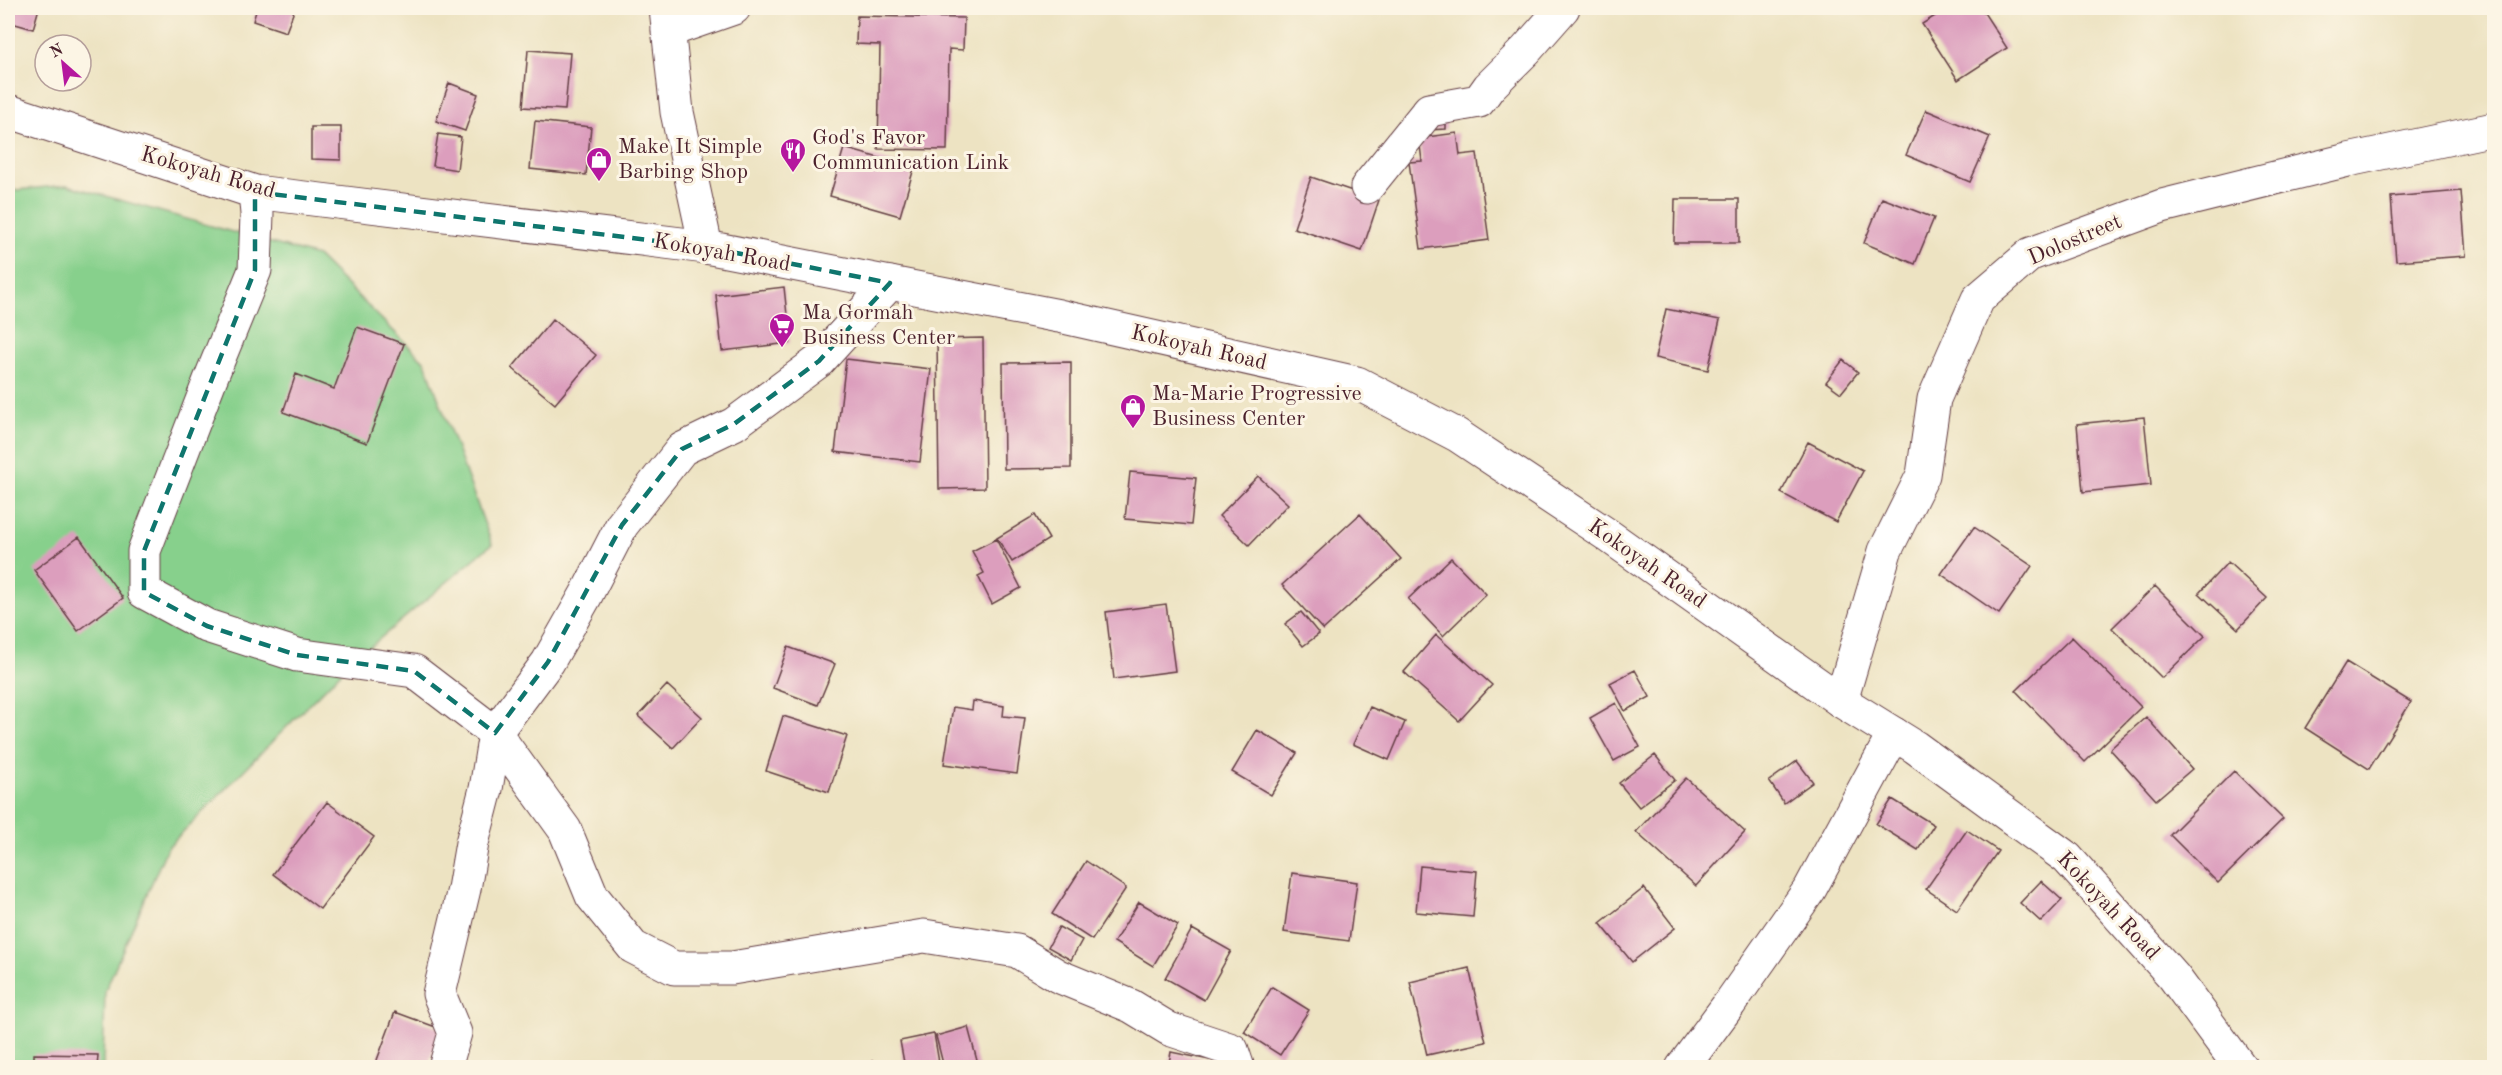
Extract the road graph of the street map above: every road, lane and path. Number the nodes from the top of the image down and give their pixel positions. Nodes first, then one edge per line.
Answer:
1 (734, 8) edge
2 (1563, 8) edge
3 (667, 20) edge
4 (8, 111) edge
5 (2494, 129) edge
6 (1367, 187) dead end
7 (255, 192) junction
8 (706, 247) junction
9 (890, 283) junction
10 (1841, 701) junction
11 (495, 733) junction
12 (1894, 734) junction
13 (445, 1068) edge
14 (1238, 1068) edge
15 (1682, 1068) edge
16 (2241, 1068) edge

1 - 3 street
2 - 6 street
3 - 8 street
4 - 7 street, Kokoyah Road
5 - 10 street, Dolostreet
7 - 8 street, Kokoyah Road
7 - 11 street
8 - 9 street, Kokoyah Road
9 - 10 street, Kokoyah Road
9 - 11 street
10 - 12 street, Kokoyah Road
11 - 13 street
11 - 14 street
12 - 15 street
12 - 16 street, Kokoyah Road

